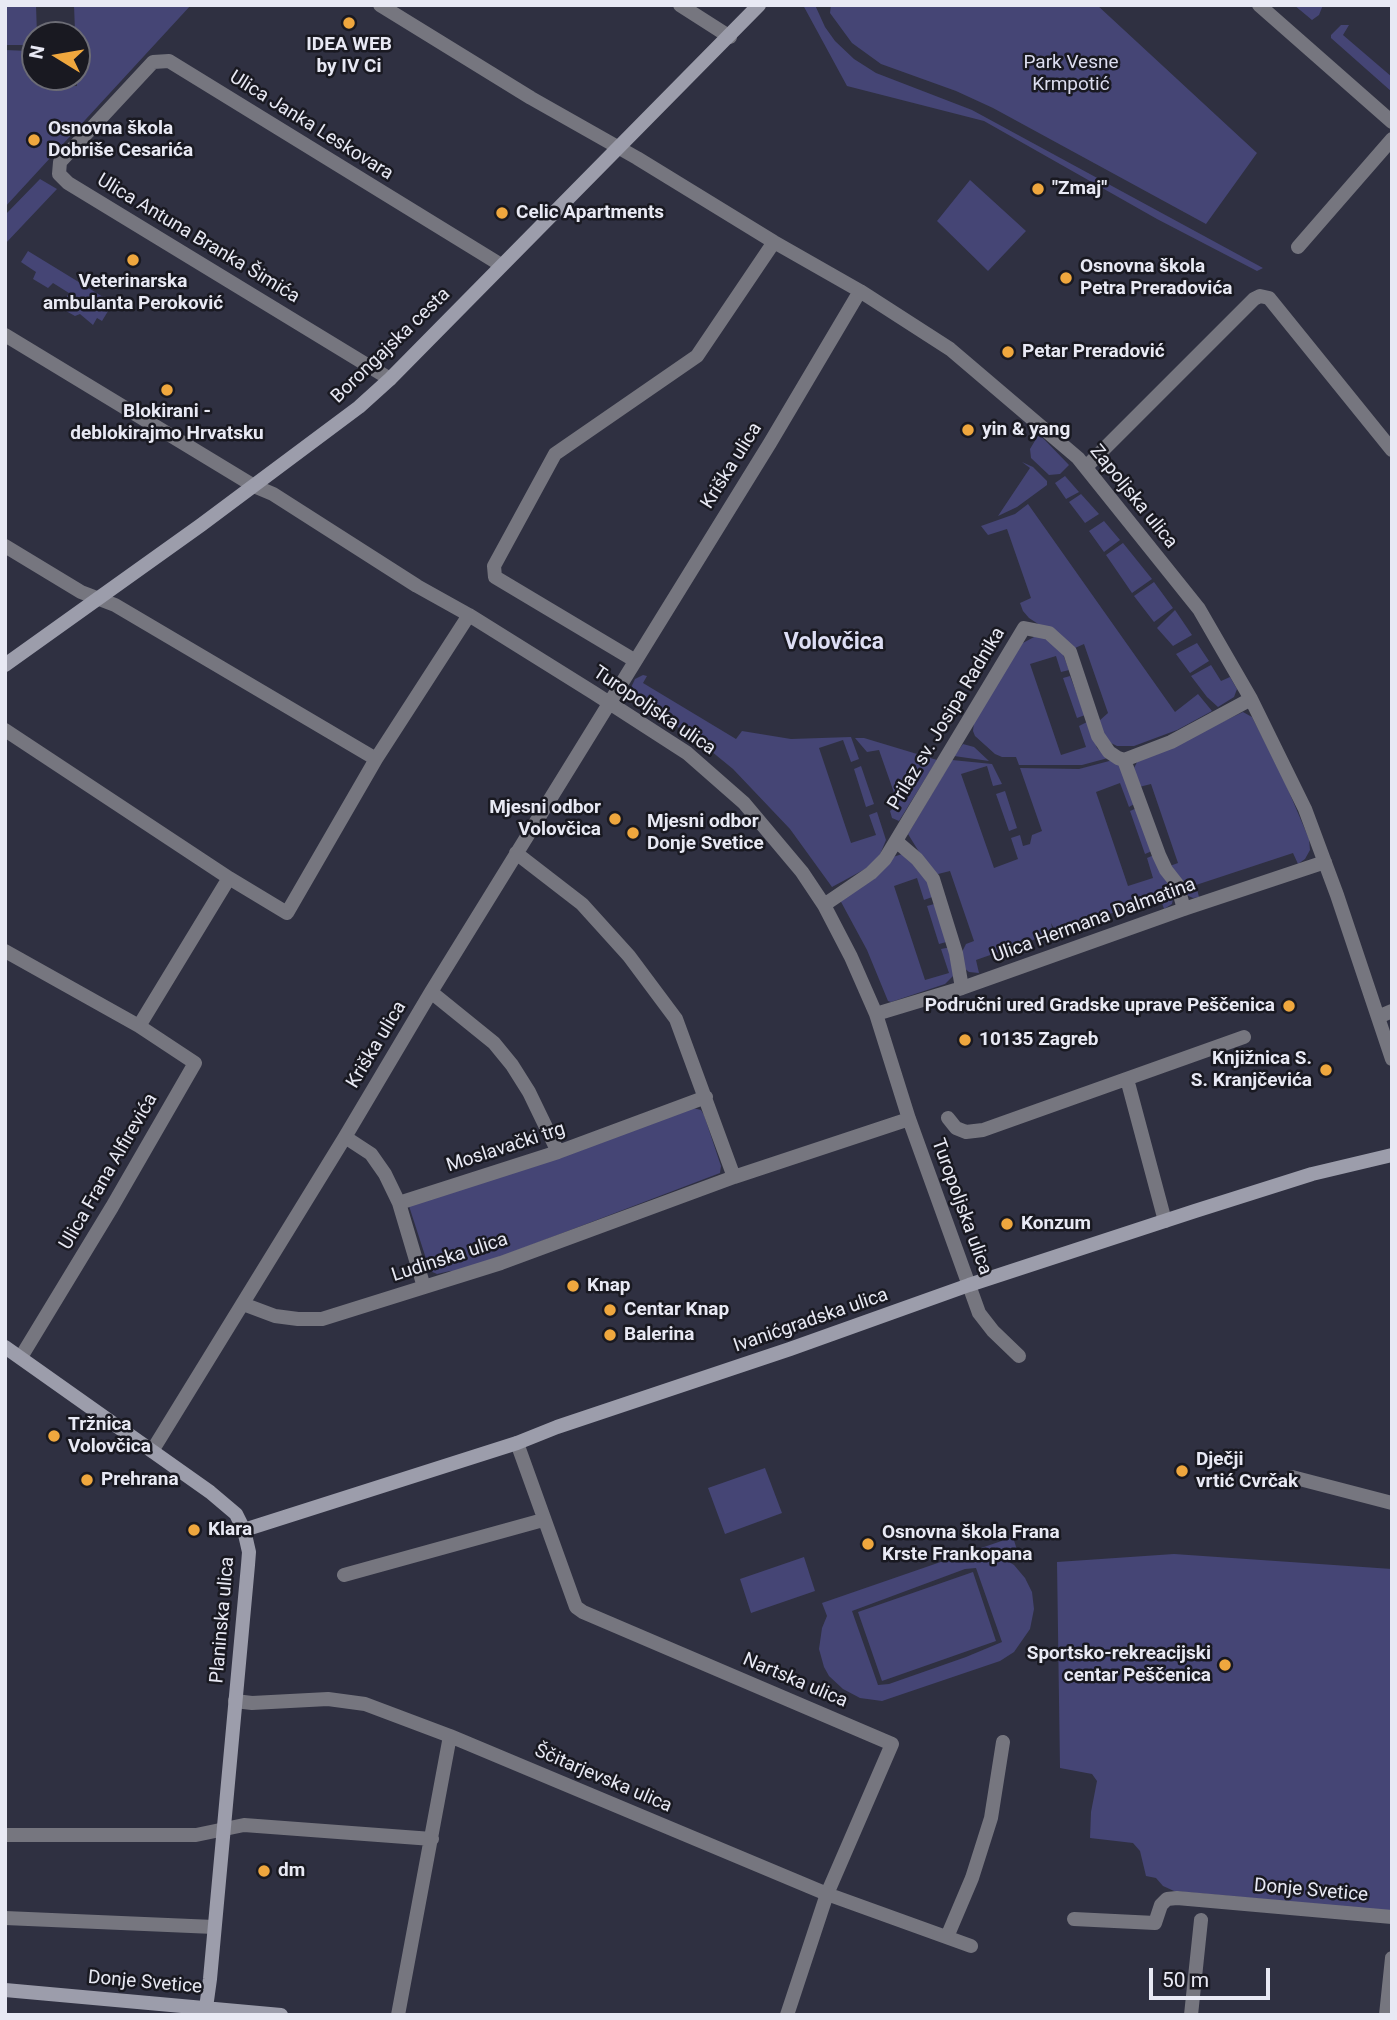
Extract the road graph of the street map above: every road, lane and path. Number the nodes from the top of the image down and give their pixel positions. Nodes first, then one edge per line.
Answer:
1 (380, 5) edge
2 (680, 5) edge
3 (759, 5) edge
4 (1259, 5) edge
5 (730, 37) junction
6 (108, 109) joint
7 (1392, 122) edge
8 (1392, 139) edge
9 (618, 148) junction
10 (774, 242) junction
11 (1298, 247) dead end
12 (501, 265) junction
13 (860, 291) junction
14 (5, 335) edge
15 (390, 379) junction
16 (1392, 450) edge
17 (1086, 467) junction
18 (254, 486) junction
19 (5, 546) edge
20 (98, 598) junction
21 (468, 615) junction
22 (634, 660) junction
23 (5, 665) edge
24 (1251, 699) junction
25 (608, 702) junction
26 (5, 730) edge
27 (376, 758) junction
28 (1124, 760) junction
29 (896, 841) junction
30 (516, 853) junction
31 (1325, 862) junction
32 (229, 878) junction
33 (824, 905) junction
34 (1184, 909) junction
35 (5, 951) edge
36 (962, 988) junction
37 (431, 992) junction
38 (876, 1014) junction
39 (1385, 1014) edge
40 (139, 1026) junction
41 (1244, 1037) dead end
42 (1392, 1059) edge
43 (1127, 1079) junction
44 (706, 1097) junction
45 (948, 1118) dead end
46 (909, 1119) junction
47 (345, 1137) junction
48 (558, 1152) junction
49 (1392, 1155) edge
50 (734, 1177) junction
51 (398, 1203) junction
52 (1165, 1221) junction
53 (969, 1285) junction
54 (424, 1287) junction
55 (243, 1304) junction
56 (5, 1347) edge
57 (1019, 1356) dead end
58 (20, 1357) junction
59 (517, 1443) junction
60 (152, 1451) junction
61 (1292, 1477) dead end
62 (1392, 1503) edge
63 (543, 1520) junction
64 (244, 1530) junction
65 (344, 1575) dead end
66 (235, 1701) junction
67 (450, 1736) junction
68 (1003, 1742) dead end
69 (224, 1830) junction
70 (5, 1835) edge
71 (432, 1839) junction
72 (827, 1894) junction
73 (1392, 1917) edge
74 (5, 1919) edge
75 (1074, 1919) dead end
76 (1201, 1920) dead end
77 (215, 1927) junction
78 (947, 1937) junction
79 (971, 1946) dead end
80 (1392, 1958) edge
81 (5, 1990) edge
82 (205, 2011) edge
83 (281, 2015) edge
84 (398, 2015) edge
85 (787, 2015) edge
86 (1191, 2015) edge
87 (1386, 2015) edge

1 - 9 street, Zapoljska ulica
2 - 5 street
3 - 5 street, Borongajska cesta
4 - 7 street
5 - 9 street, Borongajska cesta
6 - 12 street, Ulica Janka Leskovara
6 - 15 street, Ulica Antuna Branka Šimića
8 - 11 street
9 - 10 street, Zapoljska ulica
9 - 12 street, Borongajska cesta
10 - 13 street, Zapoljska ulica
10 - 22 street
12 - 15 street, Borongajska cesta
13 - 17 street, Zapoljska ulica
13 - 22 street, Kriška ulica
14 - 18 street, Turopoljska ulica
15 - 18 street, Borongajska cesta
16 - 17 street
17 - 24 street, Zapoljska ulica
18 - 20 street, Borongajska cesta
18 - 21 street, Turopoljska ulica
19 - 20 street
20 - 23 street, Borongajska cesta
20 - 27 street
21 - 25 street, Turopoljska ulica
21 - 27 street
22 - 25 street, Kriška ulica
24 - 28 street
24 - 31 street, Zapoljska ulica
25 - 30 street, Kriška ulica
25 - 33 street, Turopoljska ulica
26 - 32 street
27 - 32 street
28 - 29 street, Prilaz sv. Josipa Radnika
28 - 34 street, Prilaz sv. Josipa Radnika
29 - 33 street, Prilaz sv. Josipa Radnika
29 - 36 street, Prilaz sv. Josipa Radnika
30 - 37 street, Kriška ulica
30 - 44 street
31 - 34 street, Ulica Hermana Dalmatina
31 - 39 street, Zapoljska ulica
32 - 40 street
33 - 38 street, Turopoljska ulica
34 - 36 street, Ulica Hermana Dalmatina
35 - 40 street, Ulica Frana Alfirevića
36 - 38 street, Ulica Hermana Dalmatina
37 - 47 street, Kriška ulica
37 - 48 street
38 - 46 street, Turopoljska ulica
39 - 42 street, Zapoljska ulica
40 - 58 street, Ulica Frana Alfirevića
41 - 43 street
43 - 45 street
43 - 52 street
44 - 48 street, Moslavački trg
44 - 50 street
46 - 50 street, Ludinska ulica
46 - 53 street, Turopoljska ulica
47 - 51 street
47 - 55 street, Kriška ulica
48 - 51 street, Moslavački trg
49 - 52 street, Ivanićgradska ulica
50 - 54 street, Ludinska ulica
51 - 54 street
52 - 53 street, Ivanićgradska ulica
53 - 57 street, Turopoljska ulica
53 - 59 street, Ivanićgradska ulica
54 - 55 street, Ludinska ulica
55 - 60 street, Kriška ulica
56 - 58 street, Planinska ulica
58 - 60 street, Planinska ulica
59 - 63 street, Nartska ulica
59 - 64 street, Ivanićgradska ulica
60 - 64 street, Planinska ulica
61 - 62 street
63 - 65 street
63 - 72 street, Nartska ulica
64 - 66 street, Planinska ulica
66 - 67 street, Ščitarjevska ulica
66 - 69 street, Planinska ulica
67 - 71 street
67 - 72 street, Ščitarjevska ulica
68 - 78 street
69 - 70 street
69 - 71 street
69 - 77 street, Planinska ulica
71 - 84 street
72 - 78 street, Ščitarjevska ulica
72 - 85 street, Nartska ulica
73 - 75 street, Donje Svetice
74 - 77 street
76 - 86 street
77 - 82 street, Planinska ulica
78 - 79 street, Ščitarjevska ulica
80 - 87 street
81 - 82 street, Donje Svetice
82 - 83 street, Donje Svetice

